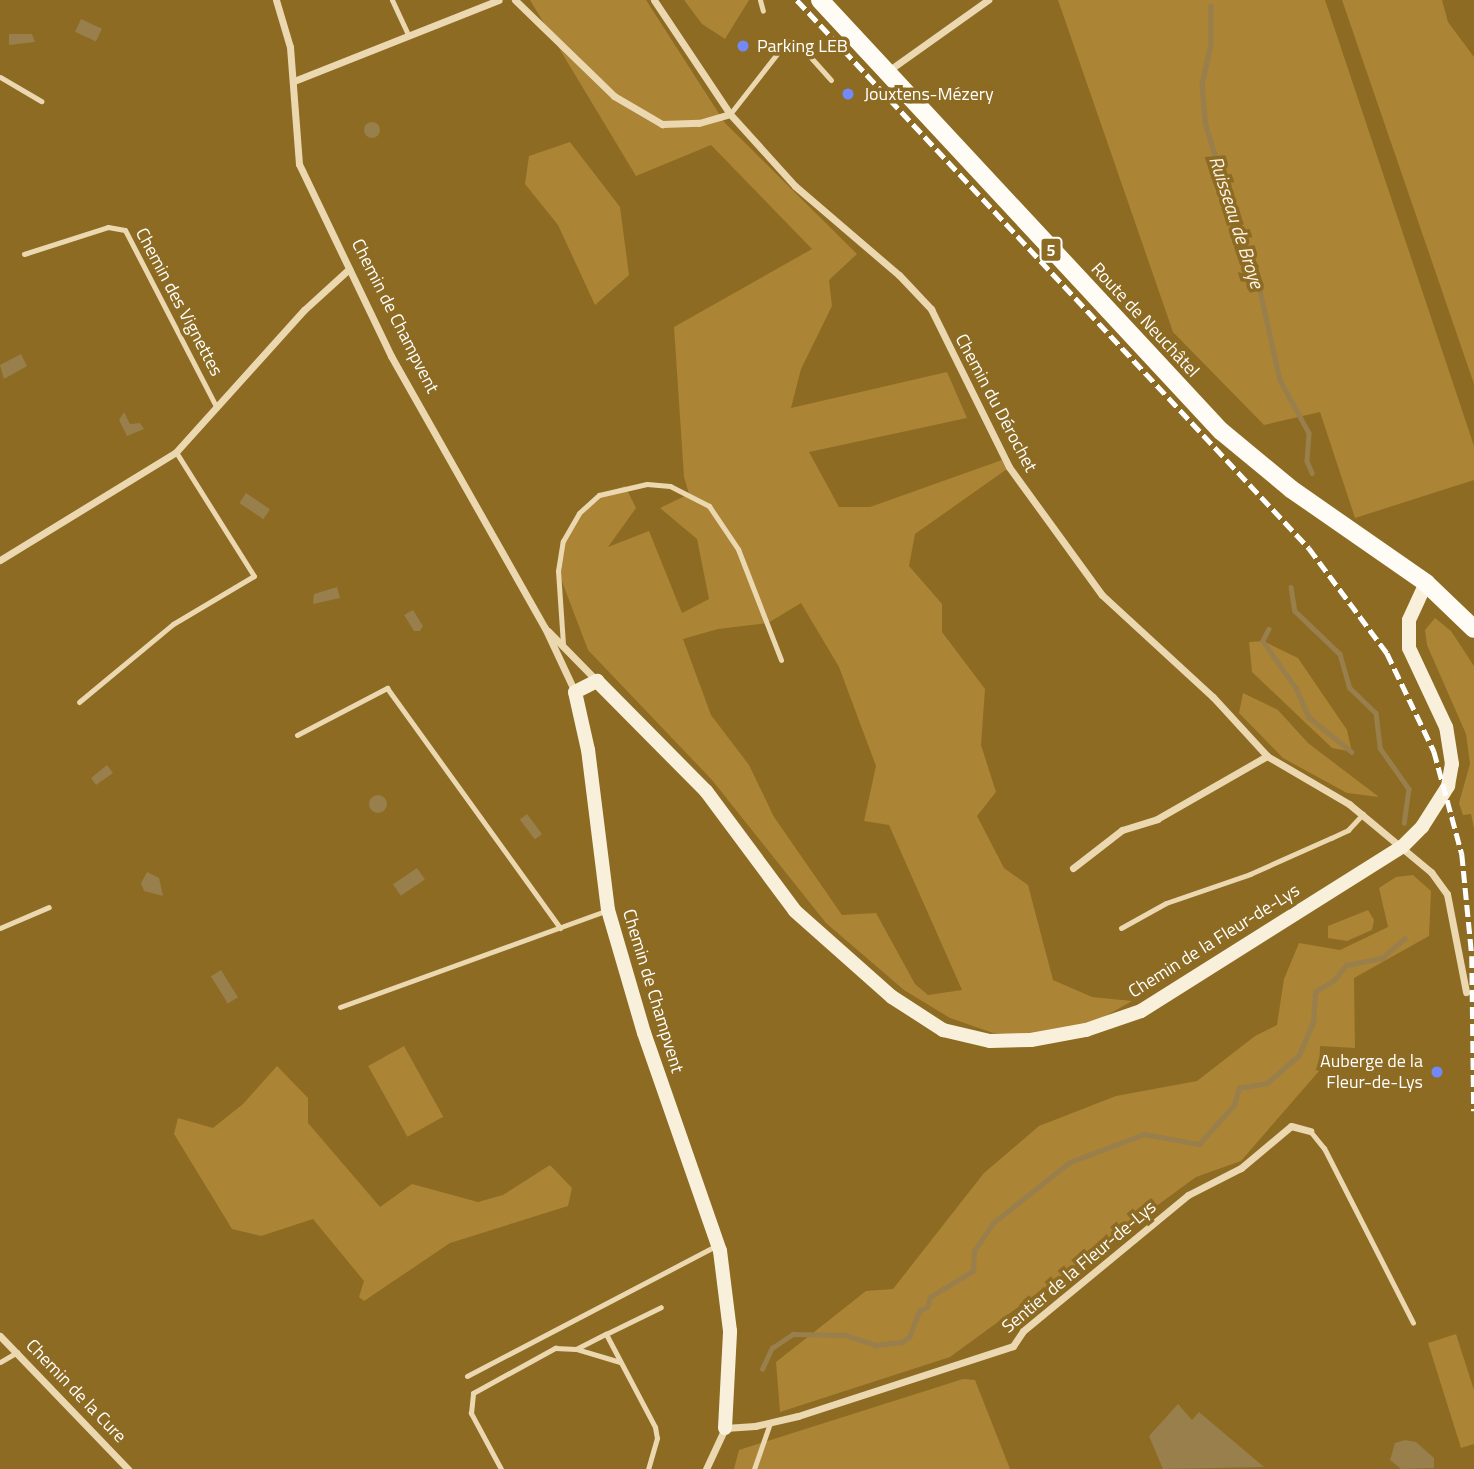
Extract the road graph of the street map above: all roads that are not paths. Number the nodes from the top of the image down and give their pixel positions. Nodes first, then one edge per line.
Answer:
1 (276, 0) edge
2 (393, 0) edge
3 (499, 0) edge
4 (515, 0) edge
5 (654, 0) edge
6 (760, 0) edge
7 (820, 0) edge
8 (988, 0) edge
9 (763, 11) dead end
10 (408, 34) junction
11 (885, 73) junction
12 (0, 77) edge
13 (831, 80) dead end
14 (293, 81) junction
15 (41, 101) dead end
16 (730, 114) junction
17 (24, 254) dead end
18 (349, 270) junction
19 (218, 408) junction
20 (176, 452) junction
21 (0, 560) edge
22 (1426, 583) junction
23 (545, 628) junction
24 (1474, 629) edge
25 (563, 645) junction
26 (781, 660) dead end
27 (597, 681) junction
28 (575, 692) junction
29 (79, 702) dead end
30 (297, 735) dead end
31 (1267, 755) junction
32 (1363, 814) junction
33 (1403, 846) junction
34 (1073, 868) dead end
35 (49, 907) dead end
36 (608, 910) junction
37 (0, 928) edge
38 (560, 928) junction
39 (1121, 928) dead end
40 (1466, 992) dead end
41 (340, 1007) dead end
42 (1310, 1131) joint
43 (720, 1247) junction
44 (661, 1307) dead end
45 (1413, 1323) dead end
46 (607, 1334) junction
47 (0, 1336) edge
48 (576, 1349) junction
49 (17, 1352) junction
50 (0, 1362) edge
51 (620, 1362) junction
52 (467, 1376) dead end
53 (770, 1423) junction
54 (725, 1427) junction
55 (128, 1469) edge
56 (501, 1469) edge
57 (648, 1469) edge
58 (706, 1469) edge
59 (754, 1469) edge

1 - 14 street, Chemin de Champvent
2 - 10 lane
3 - 10 street
4 - 16 street
5 - 16 street, Chemin du Dérochet
6 - 9 lane
7 - 11 main road, Route de Neuchâtel / 5
8 - 11 street
10 - 14 street
11 - 22 main road, Route de Neuchâtel / 5
12 - 15 lane
13 - 16 lane
14 - 18 street, Chemin de Champvent
16 - 31 street, Chemin du Dérochet
17 - 19 lane, Chemin des Vignettes
18 - 19 street, Chemin des Vignettes
18 - 23 street, Chemin de Champvent
19 - 20 street, Chemin des Vignettes
20 - 21 street, Chemin des Vignettes
20 - 29 lane
22 - 24 main road, Route de Neuchâtel / 5
22 - 33 street, Chemin de la Fleur-de-Lys
23 - 25 street, Chemin de Champvent
23 - 28 street, Chemin de Champvent
25 - 26 lane
25 - 27 street, Chemin de Champvent
27 - 28 street
27 - 33 street, Chemin de la Fleur-de-Lys
28 - 36 street, Chemin de Champvent
30 - 38 lane
31 - 32 street, Chemin du Dérochet
31 - 34 street
32 - 33 street, Chemin du Dérochet
32 - 39 lane
33 - 40 street, Chemin du Dérochet
35 - 37 lane
36 - 38 lane
36 - 43 street, Chemin de Champvent
38 - 41 lane
42 - 45 lane
42 - 53 street, Sentier de la Fleur-de-Lys
43 - 52 lane
43 - 54 street, Chemin de Champvent
44 - 46 lane
46 - 48 lane
46 - 51 lane
47 - 49 street, Chemin de la Cure
48 - 51 lane
48 - 56 lane
49 - 50 lane
49 - 55 street, Chemin de la Cure
51 - 57 lane
53 - 54 street, Sentier de la Fleur-de-Lys
53 - 59 lane
54 - 58 street

